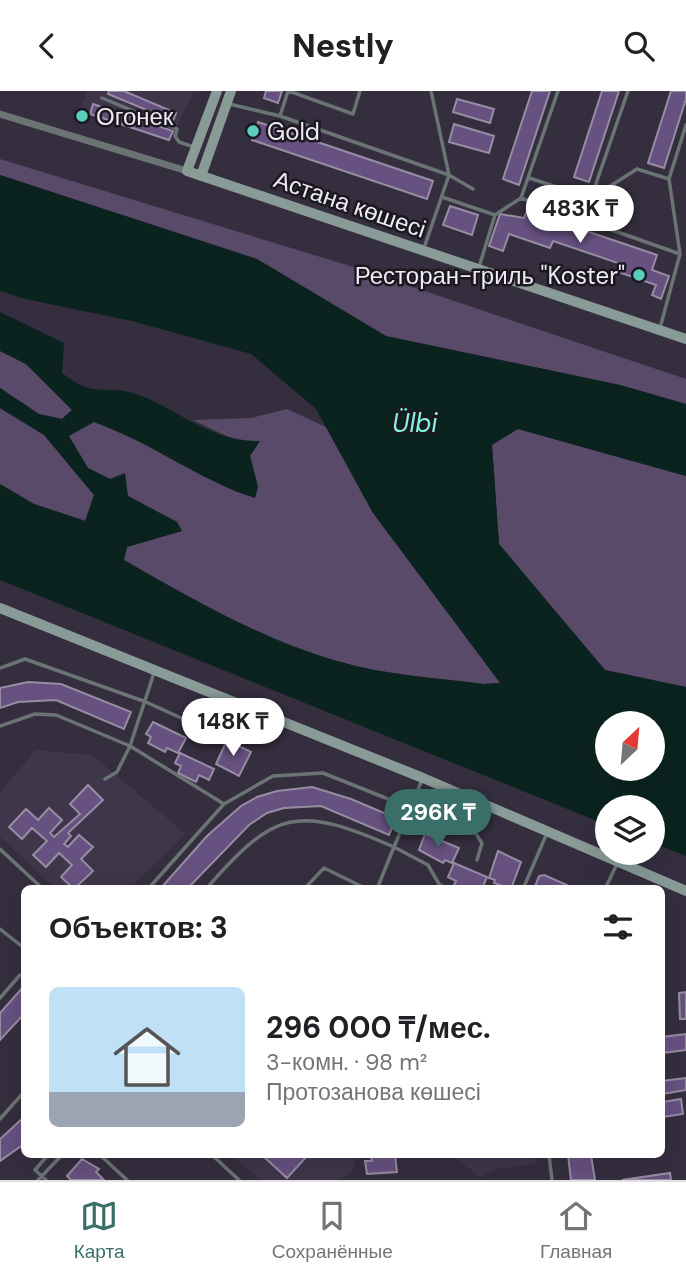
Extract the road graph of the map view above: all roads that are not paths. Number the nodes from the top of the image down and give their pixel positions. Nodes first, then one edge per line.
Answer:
1 (217, 91) edge
2 (231, 91) edge
3 (288, 91) edge
4 (360, 91) edge
5 (431, 91) edge
6 (558, 91) edge
7 (628, 91) edge
8 (102, 98) dead end
9 (226, 104) junction
10 (0, 114) edge
11 (280, 116) junction
12 (686, 125) edge
13 (196, 148) junction
14 (187, 171) junction
15 (449, 175) junction
16 (201, 176) junction
17 (529, 178) junction
18 (669, 180) junction
19 (473, 189) dead end
20 (442, 197) junction
21 (521, 198) junction
22 (592, 198) junction
23 (495, 215) junction
24 (423, 250) junction
25 (680, 254) junction
26 (478, 269) junction
27 (659, 330) junction
28 (686, 339) edge
29 (0, 608) edge
30 (0, 668) edge
31 (155, 669) junction
32 (146, 702) junction
33 (0, 726) edge
34 (214, 733) dead end
35 (130, 746) junction
36 (423, 778) junction
37 (105, 779) dead end
38 (224, 804) junction
39 (412, 807) junction
40 (548, 832) junction
41 (394, 847) junction
42 (0, 849) edge
43 (595, 852) edge
44 (477, 860) dead end
45 (617, 865) edge
46 (625, 865) edge
47 (39, 885) edge
48 (152, 885) edge
49 (209, 885) edge
50 (308, 885) edge
51 (359, 885) edge
52 (379, 885) edge
53 (441, 885) edge
54 (525, 885) edge
55 (607, 885) edge
56 (686, 891) edge
57 (0, 929) edge
58 (21, 946) edge
59 (20, 975) dead end
60 (0, 998) edge
61 (21, 1095) edge
62 (0, 1119) edge
63 (45, 1158) edge
64 (59, 1158) edge
65 (103, 1158) edge
66 (215, 1158) edge
67 (549, 1158) edge
68 (40, 1178) edge
69 (46, 1180) edge
70 (127, 1180) edge
71 (239, 1180) edge
72 (552, 1180) edge

1 - 13 street
2 - 9 street
3 - 4 lane
3 - 11 lane
5 - 15 lane
6 - 17 lane
7 - 22 lane
8 - 13 lane
9 - 11 lane
9 - 16 street
10 - 14 street, Астана көшесі
11 - 15 lane
12 - 18 lane
13 - 14 street
14 - 16 street, Астана көшесі
15 - 19 lane
15 - 20 lane
16 - 24 street, Астана көшесі
17 - 21 lane
17 - 22 lane
18 - 22 lane
18 - 25 lane
20 - 23 lane
20 - 24 lane
21 - 23 lane
21 - 25 lane
23 - 26 lane
24 - 26 street, Астана көшесі
25 - 27 lane
26 - 27 street, Астана көшесі
27 - 28 street, Астана көшесі
29 - 31 street
30 - 32 lane
31 - 32 lane
31 - 36 street
32 - 34 lane
32 - 35 lane
33 - 35 lane
35 - 37 lane
35 - 38 lane
36 - 39 lane
36 - 40 street
38 - 39 lane
38 - 48 lane
39 - 41 lane
39 - 44 lane
40 - 43 street
40 - 54 lane
41 - 49 lane
41 - 52 lane
41 - 53 lane
42 - 47 lane
45 - 55 lane
46 - 56 street
50 - 51 lane
57 - 58 lane
59 - 60 lane
61 - 62 lane
63 - 68 lane
64 - 68 lane
65 - 70 lane
66 - 71 lane
67 - 72 lane
68 - 69 lane

